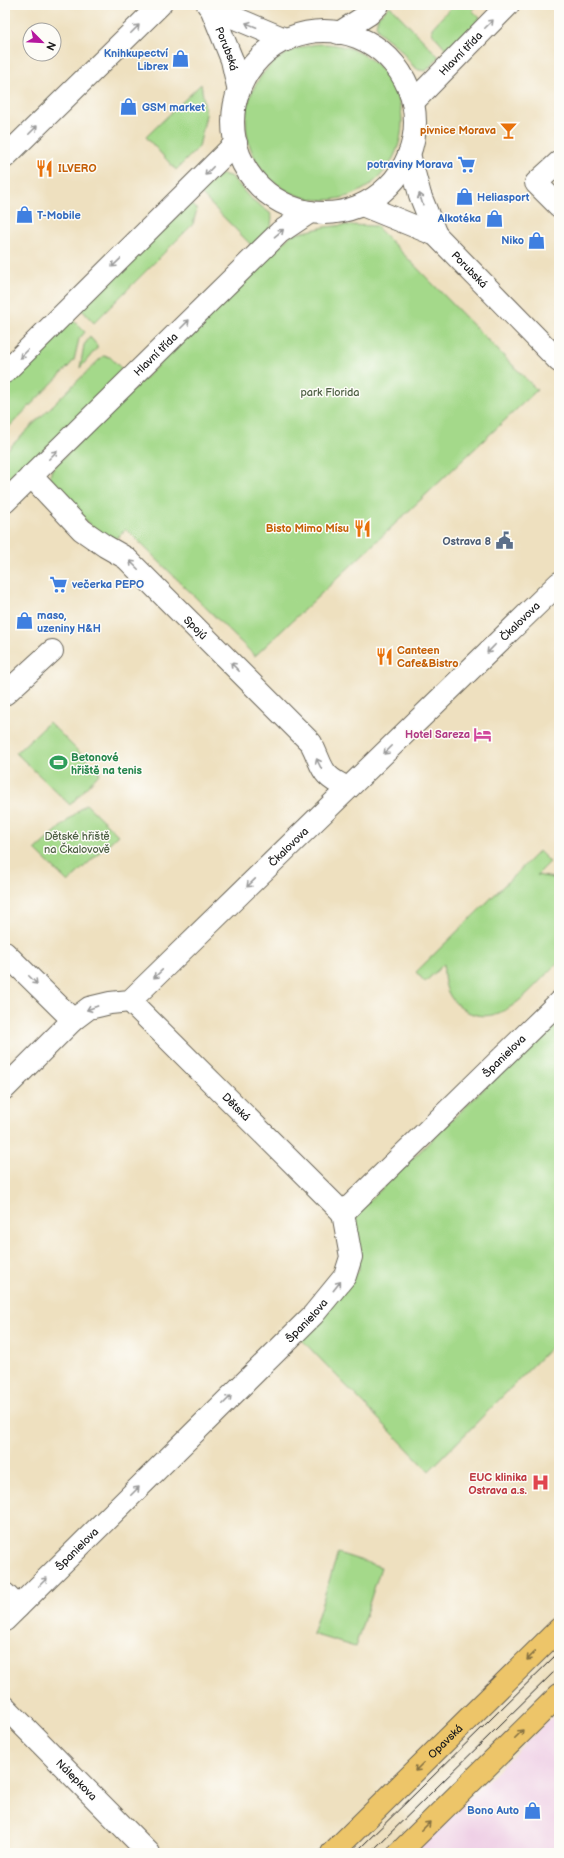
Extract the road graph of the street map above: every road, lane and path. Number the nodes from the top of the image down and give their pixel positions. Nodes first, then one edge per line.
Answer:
1 (160, 5) edge
2 (378, 5) edge
3 (508, 5) edge
4 (210, 7) edge
5 (339, 33) junction
6 (287, 40) junction
7 (239, 90) junction
8 (413, 102) junction
9 (236, 143) junction
10 (409, 154) junction
11 (5, 158) edge
12 (559, 162) edge
13 (362, 205) junction
14 (559, 206) edge
15 (310, 212) junction
16 (436, 235) junction
17 (559, 361) edge
18 (5, 372) edge
19 (31, 476) junction
20 (5, 502) edge
21 (559, 583) edge
22 (52, 651) dead end
23 (5, 694) edge
24 (348, 788) junction
25 (8, 961) edge
26 (130, 1001) junction
27 (559, 1002) edge
28 (73, 1020) junction
29 (5, 1088) edge
30 (343, 1213) junction
31 (9, 1607) edge
32 (559, 1629) edge
33 (559, 1695) edge
34 (5, 1707) edge
35 (149, 1853) edge
36 (332, 1853) edge
37 (398, 1853) edge

11 -> 1 street
2 - 5 street
8 -> 3 street, Hlavní třída
6 -> 4 street, Porubská
4 - 7 street, Porubská
5 - 6 street
5 - 8 street
6 - 7 street
7 - 9 street
8 - 10 street
9 - 15 street
9 -> 18 street
10 - 13 street
16 -> 10 street
12 - 14 street
13 - 15 street
13 - 16 street, Porubská
19 -> 15 street, Hlavní třída
16 - 17 street, Porubská
19 - 20 street, Hlavní třída
24 -> 19 street, Spojů
21 -> 24 street, Čkalovova
22 - 23 street
24 -> 26 street, Čkalovova
25 -> 28 street
26 -> 28 street
26 - 30 street, Dětská
27 - 30 street, Španielova
28 - 29 street
31 -> 30 street, Španielova
32 -> 36 main road, Opavská
37 -> 33 main road
34 - 35 street, Nálepkova

